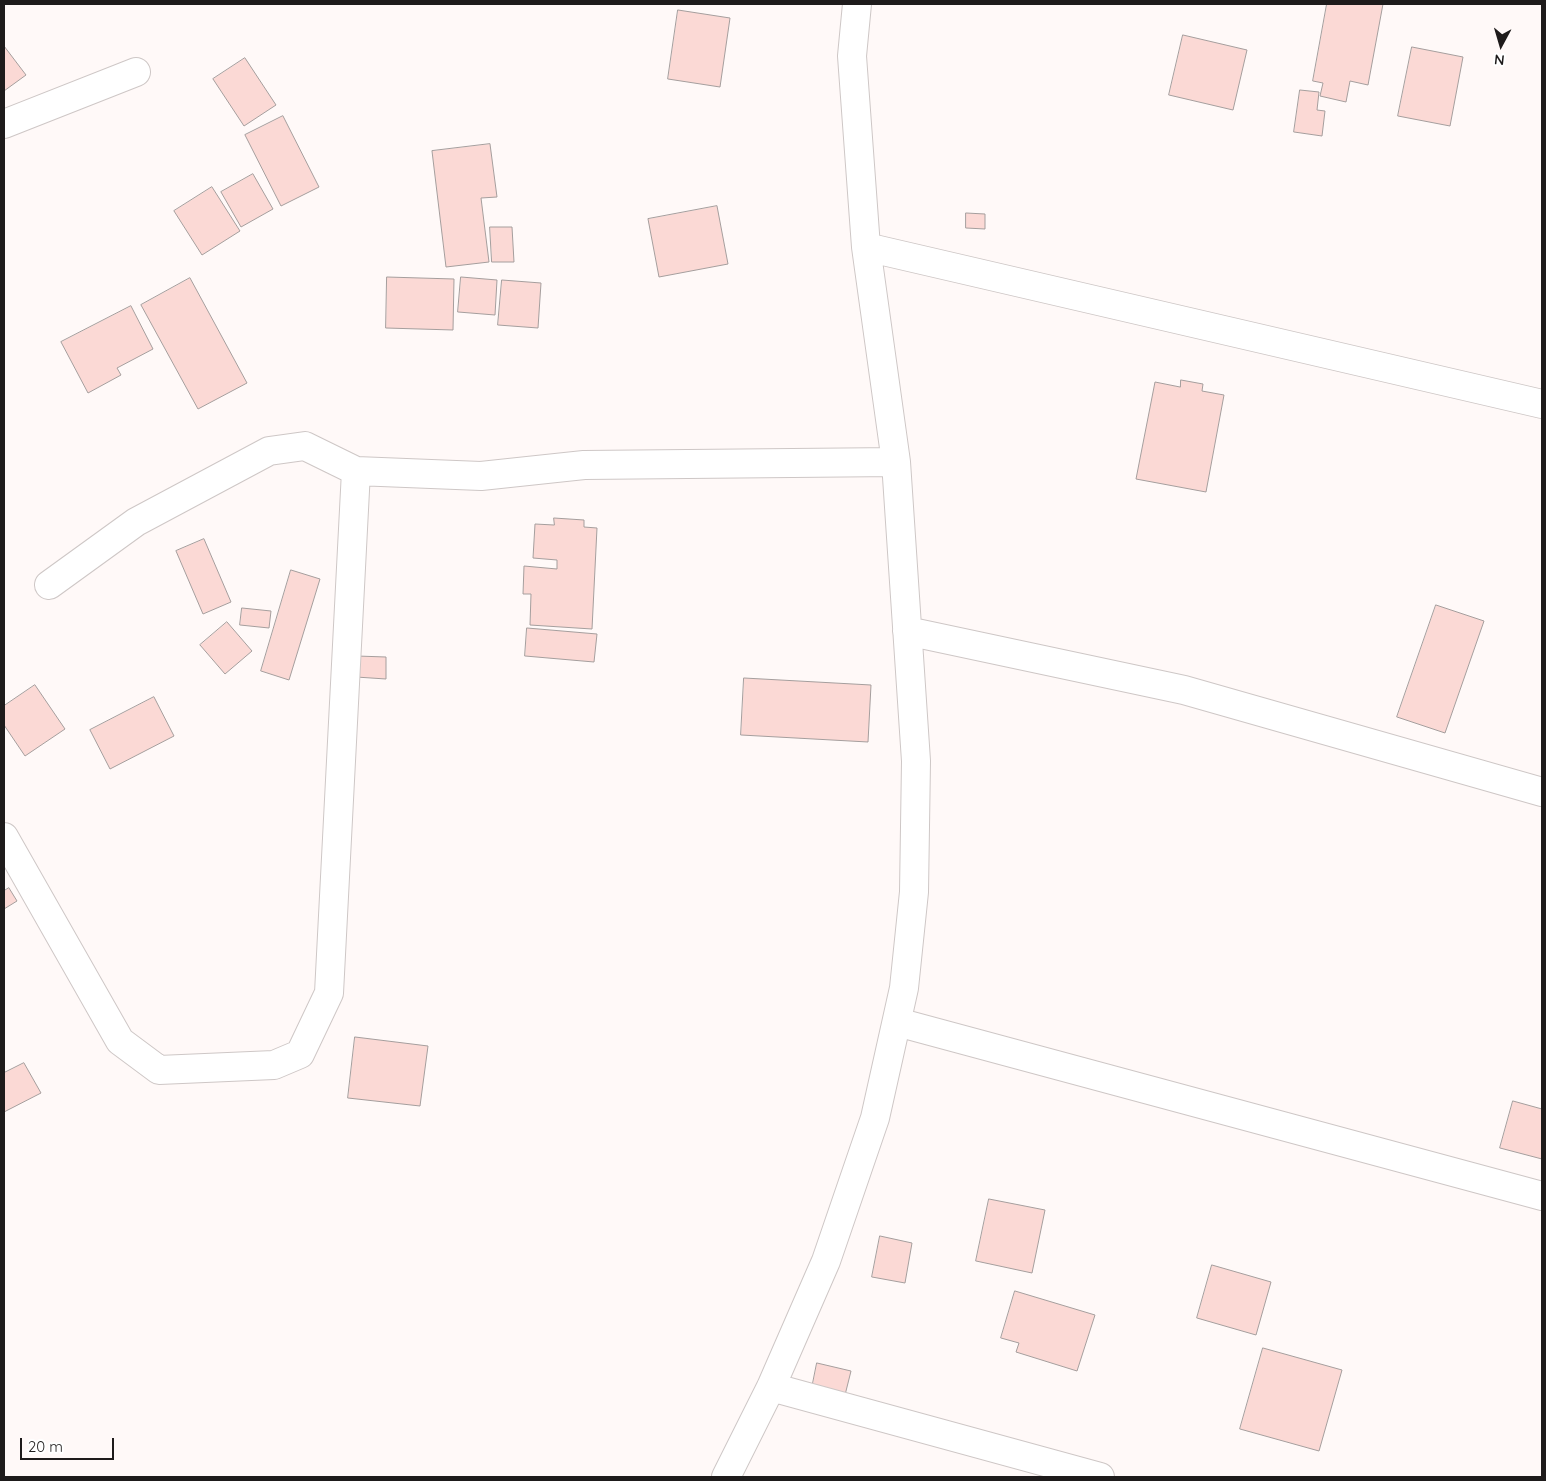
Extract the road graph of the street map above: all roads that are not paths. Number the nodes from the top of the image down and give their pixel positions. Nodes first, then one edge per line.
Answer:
1 (857, 4) edge
2 (136, 72) dead end
3 (4, 124) edge
4 (866, 247) junction
5 (1542, 404) edge
6 (896, 462) junction
7 (356, 471) junction
8 (49, 585) dead end
9 (907, 631) junction
10 (1542, 792) edge
11 (4, 837) edge
12 (897, 1022) junction
13 (1542, 1196) edge
14 (771, 1386) junction
15 (726, 1477) edge
16 (1100, 1477) edge

1 - 4 street
2 - 3 street
4 - 5 street
4 - 6 street
6 - 7 street
6 - 9 street
7 - 8 street
7 - 11 street
9 - 10 street
9 - 12 street
12 - 13 street
12 - 14 street
14 - 15 street
14 - 16 street

